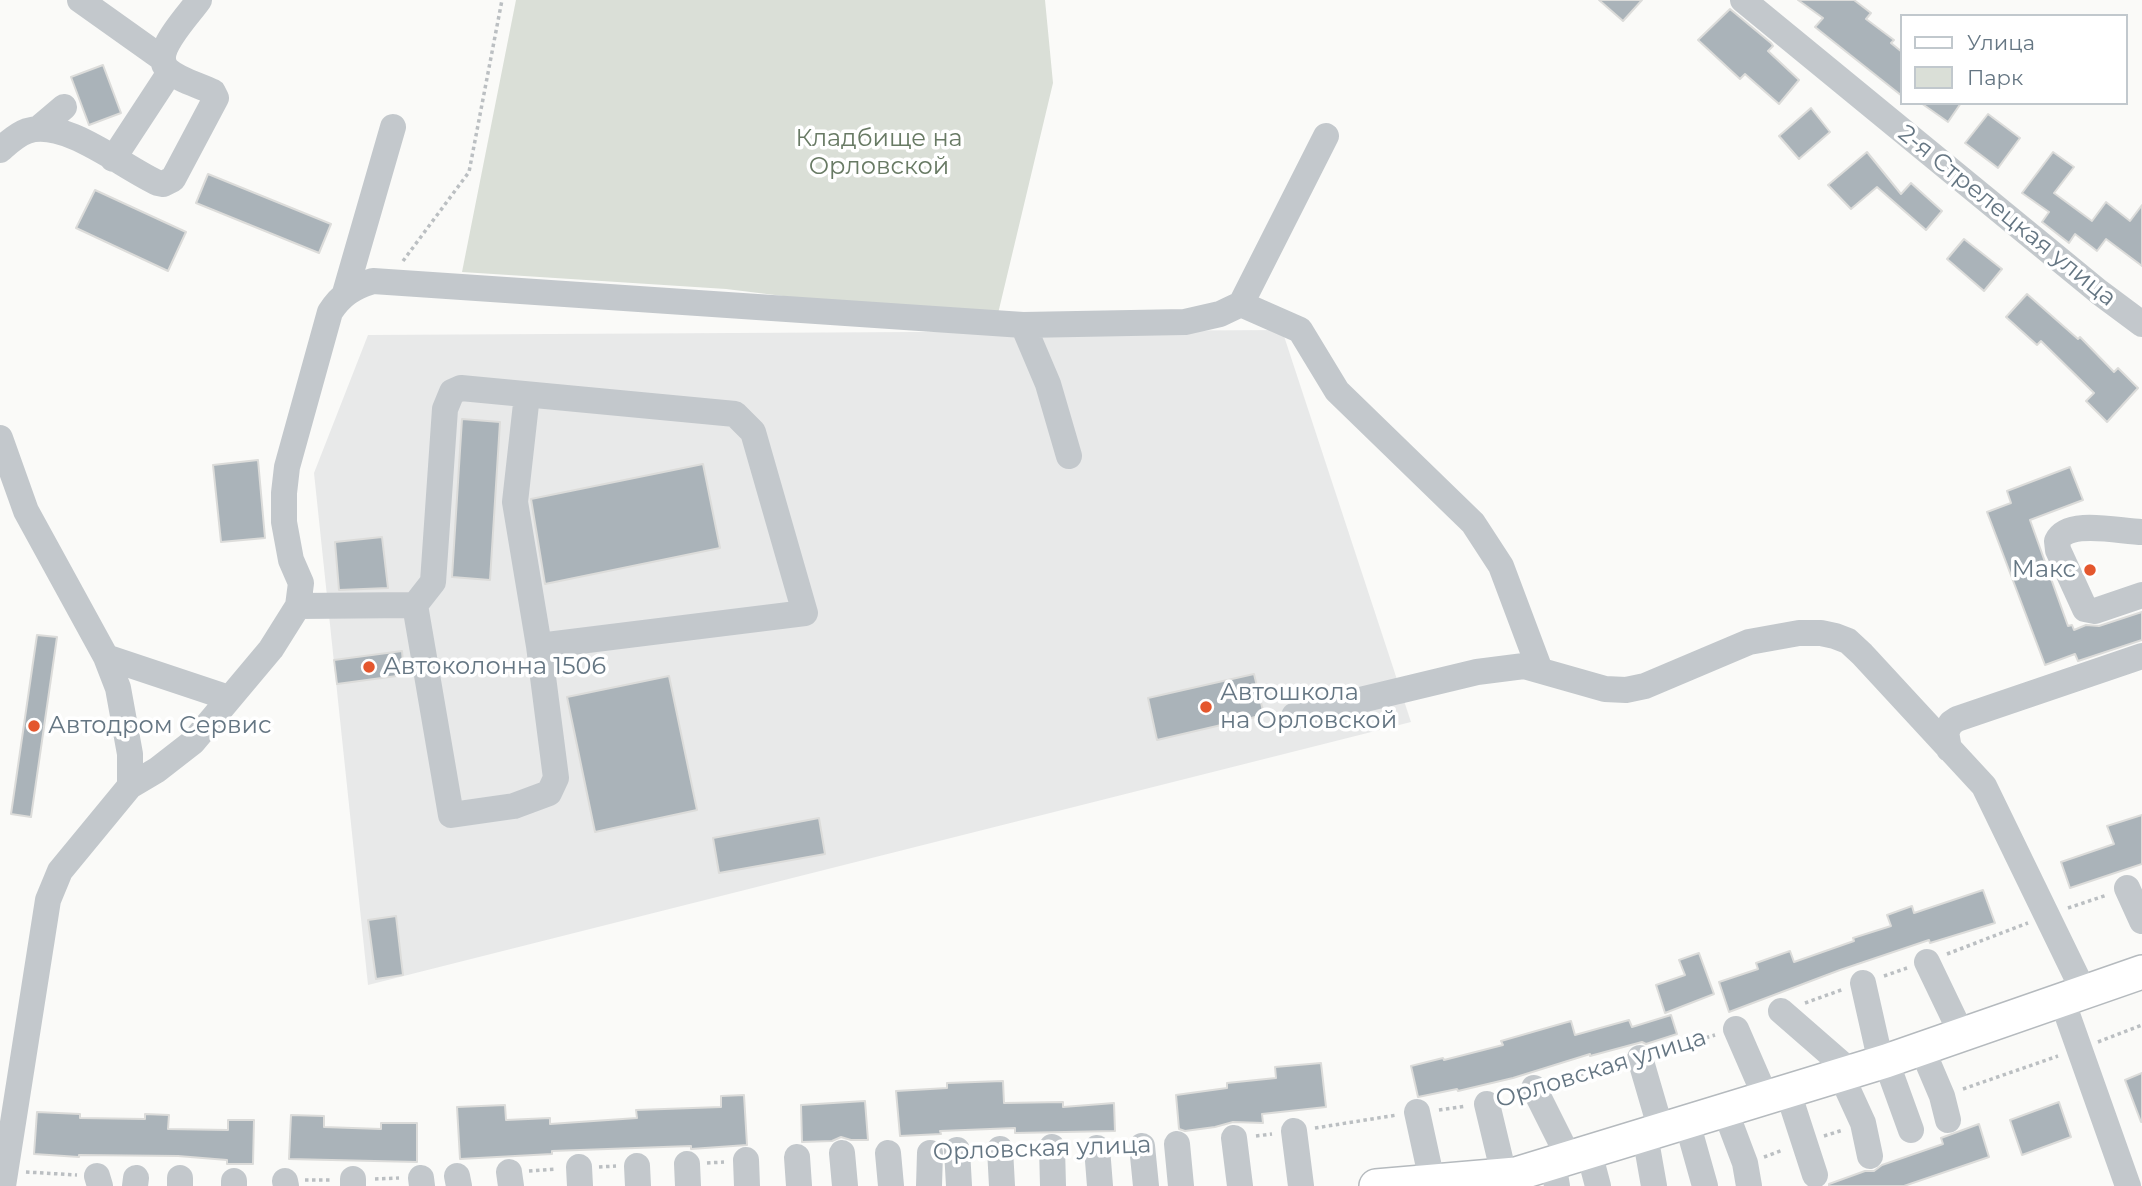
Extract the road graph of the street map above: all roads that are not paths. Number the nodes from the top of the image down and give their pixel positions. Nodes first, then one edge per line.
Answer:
1 (80, 0) edge
2 (200, 0) edge
3 (1743, 0) edge
4 (167, 65) junction
5 (64, 107) dead end
6 (393, 127) dead end
7 (38, 129) junction
8 (1326, 136) dead end
9 (0, 150) edge
10 (113, 159) junction
11 (345, 293) junction
12 (1241, 304) junction
13 (2142, 324) edge
14 (1023, 325) junction
15 (527, 395) junction
16 (0, 438) edge
17 (1069, 456) dead end
18 (2142, 533) edge
19 (2142, 595) edge
20 (415, 605) junction
21 (298, 606) junction
22 (539, 646) junction
23 (2142, 656) edge
24 (106, 657) junction
25 (1540, 670) junction
26 (229, 698) junction
27 (1293, 716) dead end
28 (1949, 749) junction
29 (130, 786) junction
30 (2127, 888) road end
31 (2142, 920) edge
32 (1927, 962) road end
33 (2142, 972) edge
34 (1863, 983) road end
35 (2073, 996) junction
36 (1781, 1011) road end
37 (1736, 1029) road end
38 (1962, 1035) junction
39 (1922, 1049) junction
40 (1640, 1058) road end
41 (1865, 1068) junction
42 (1534, 1088) road end
43 (1777, 1095) junction
44 (1487, 1104) road end
45 (1725, 1110) junction
46 (1417, 1112) road end
47 (1948, 1120) dead end
48 (1664, 1129) junction
49 (1911, 1130) dead end
50 (1294, 1132) road end
51 (1234, 1139) road end
52 (1177, 1144) dead end
53 (1142, 1146) dead end
54 (1052, 1147) dead end
55 (1097, 1148) dead end
56 (1000, 1149) dead end
57 (957, 1150) dead end
58 (842, 1153) dead end
59 (888, 1153) dead end
60 (930, 1153) dead end
61 (1870, 1156) dead end
62 (797, 1157) dead end
63 (1567, 1165) edge
64 (1815, 1175) dead end
65 (4, 1178) edge
66 (1512, 1178) edge
67 (1424, 1183) edge
68 (799, 1186) edge
69 (845, 1186) edge
70 (891, 1186) edge
71 (929, 1186) edge
72 (959, 1186) edge
73 (1002, 1186) edge
74 (1053, 1186) edge
75 (1100, 1186) edge
76 (1146, 1186) edge
77 (1181, 1186) edge
78 (1240, 1186) edge
79 (1301, 1186) edge
80 (1598, 1186) edge
81 (1654, 1186) edge
82 (1705, 1186) edge
83 (1749, 1186) edge
84 (2129, 1186) edge

1 - 4 street
2 - 4 street
3 - 13 street, 2-я Стрелецкая улица
4 - 10 street
4 - 10 street
5 - 7 street
6 - 11 street
7 - 9 street
7 - 10 street
8 - 12 street
11 - 14 street
11 - 21 street
12 - 14 street
12 - 25 street
14 - 17 street
15 - 20 street
15 - 22 street
15 - 22 street
16 - 24 street
18 - 19 street
20 - 21 street
20 - 22 street
21 - 26 street
23 - 28 street
24 - 26 street
24 - 29 street
25 - 27 street
25 - 28 street
26 - 29 street
28 - 35 street
29 - 65 street
30 - 31 street
32 - 38 street
33 - 35 main road
34 - 41 street
35 - 38 main road
35 - 84 street
36 - 41 street
37 - 43 street
38 - 39 main road
39 - 41 main road
39 - 47 street
40 - 48 street
41 - 43 main road
41 - 49 street
41 - 61 street
42 - 63 street
43 - 45 main road
43 - 64 street
44 - 66 street
45 - 48 main road
45 - 83 street
46 - 67 street
48 - 63 main road
48 - 81 street
48 - 82 street
50 - 79 street
51 - 78 street
52 - 77 street
53 - 76 street
54 - 74 street
55 - 75 street
56 - 73 street
57 - 72 street
58 - 69 street
59 - 70 street
60 - 71 street
62 - 68 street
63 - 66 main road
63 - 80 street
66 - 67 main road

